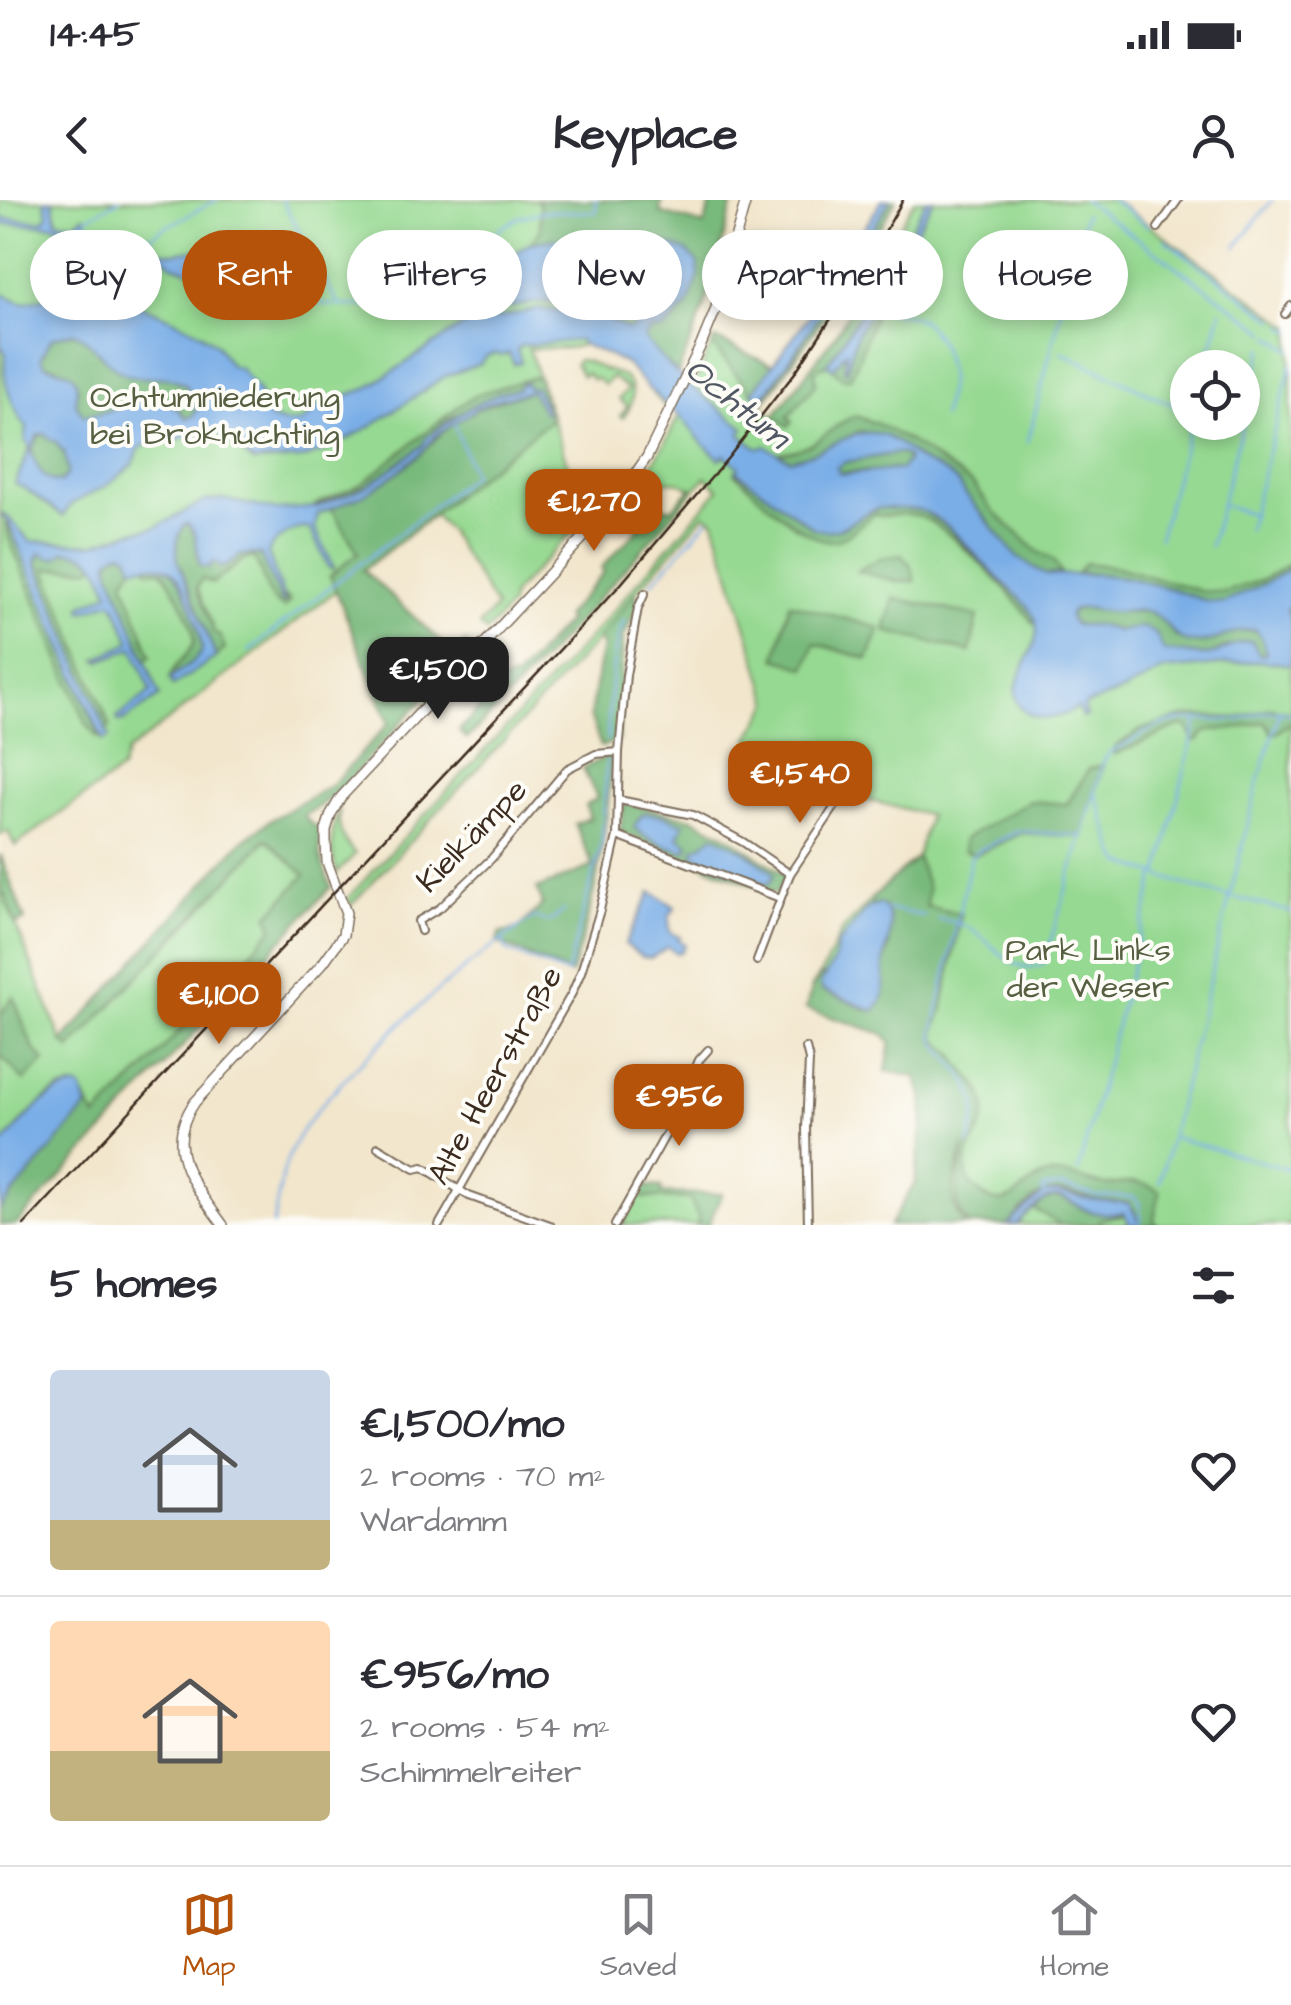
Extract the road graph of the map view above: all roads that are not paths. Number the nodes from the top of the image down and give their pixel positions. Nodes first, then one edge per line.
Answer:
1 (746, 200) edge
2 (1178, 200) edge
3 (1158, 228) dead end
4 (1291, 306) edge
5 (1285, 314) dead end
6 (645, 593) dead end
7 (619, 752) junction
8 (840, 799) dead end
9 (619, 800) junction
10 (617, 836) junction
11 (790, 874) junction
12 (780, 898) junction
13 (421, 931) dead end
14 (756, 960) dead end
15 (806, 1048) dead end
16 (708, 1050) dead end
17 (378, 1147) dead end
18 (460, 1189) junction
19 (223, 1225) edge
20 (439, 1225) edge
21 (550, 1225) edge
22 (615, 1225) edge
23 (808, 1225) edge

1 - 19 street
2 - 3 street
4 - 5 street
6 - 7 street, Alte Heerstraße
7 - 9 street, Alte Heerstraße
7 - 13 street, Kielkämpe
8 - 11 street
9 - 10 street, Alte Heerstraße
9 - 11 street
10 - 12 street
10 - 18 street, Alte Heerstraße
11 - 12 street
12 - 14 street
15 - 23 street
16 - 22 street
17 - 18 street
18 - 20 street, Alte Heerstraße
18 - 21 street

